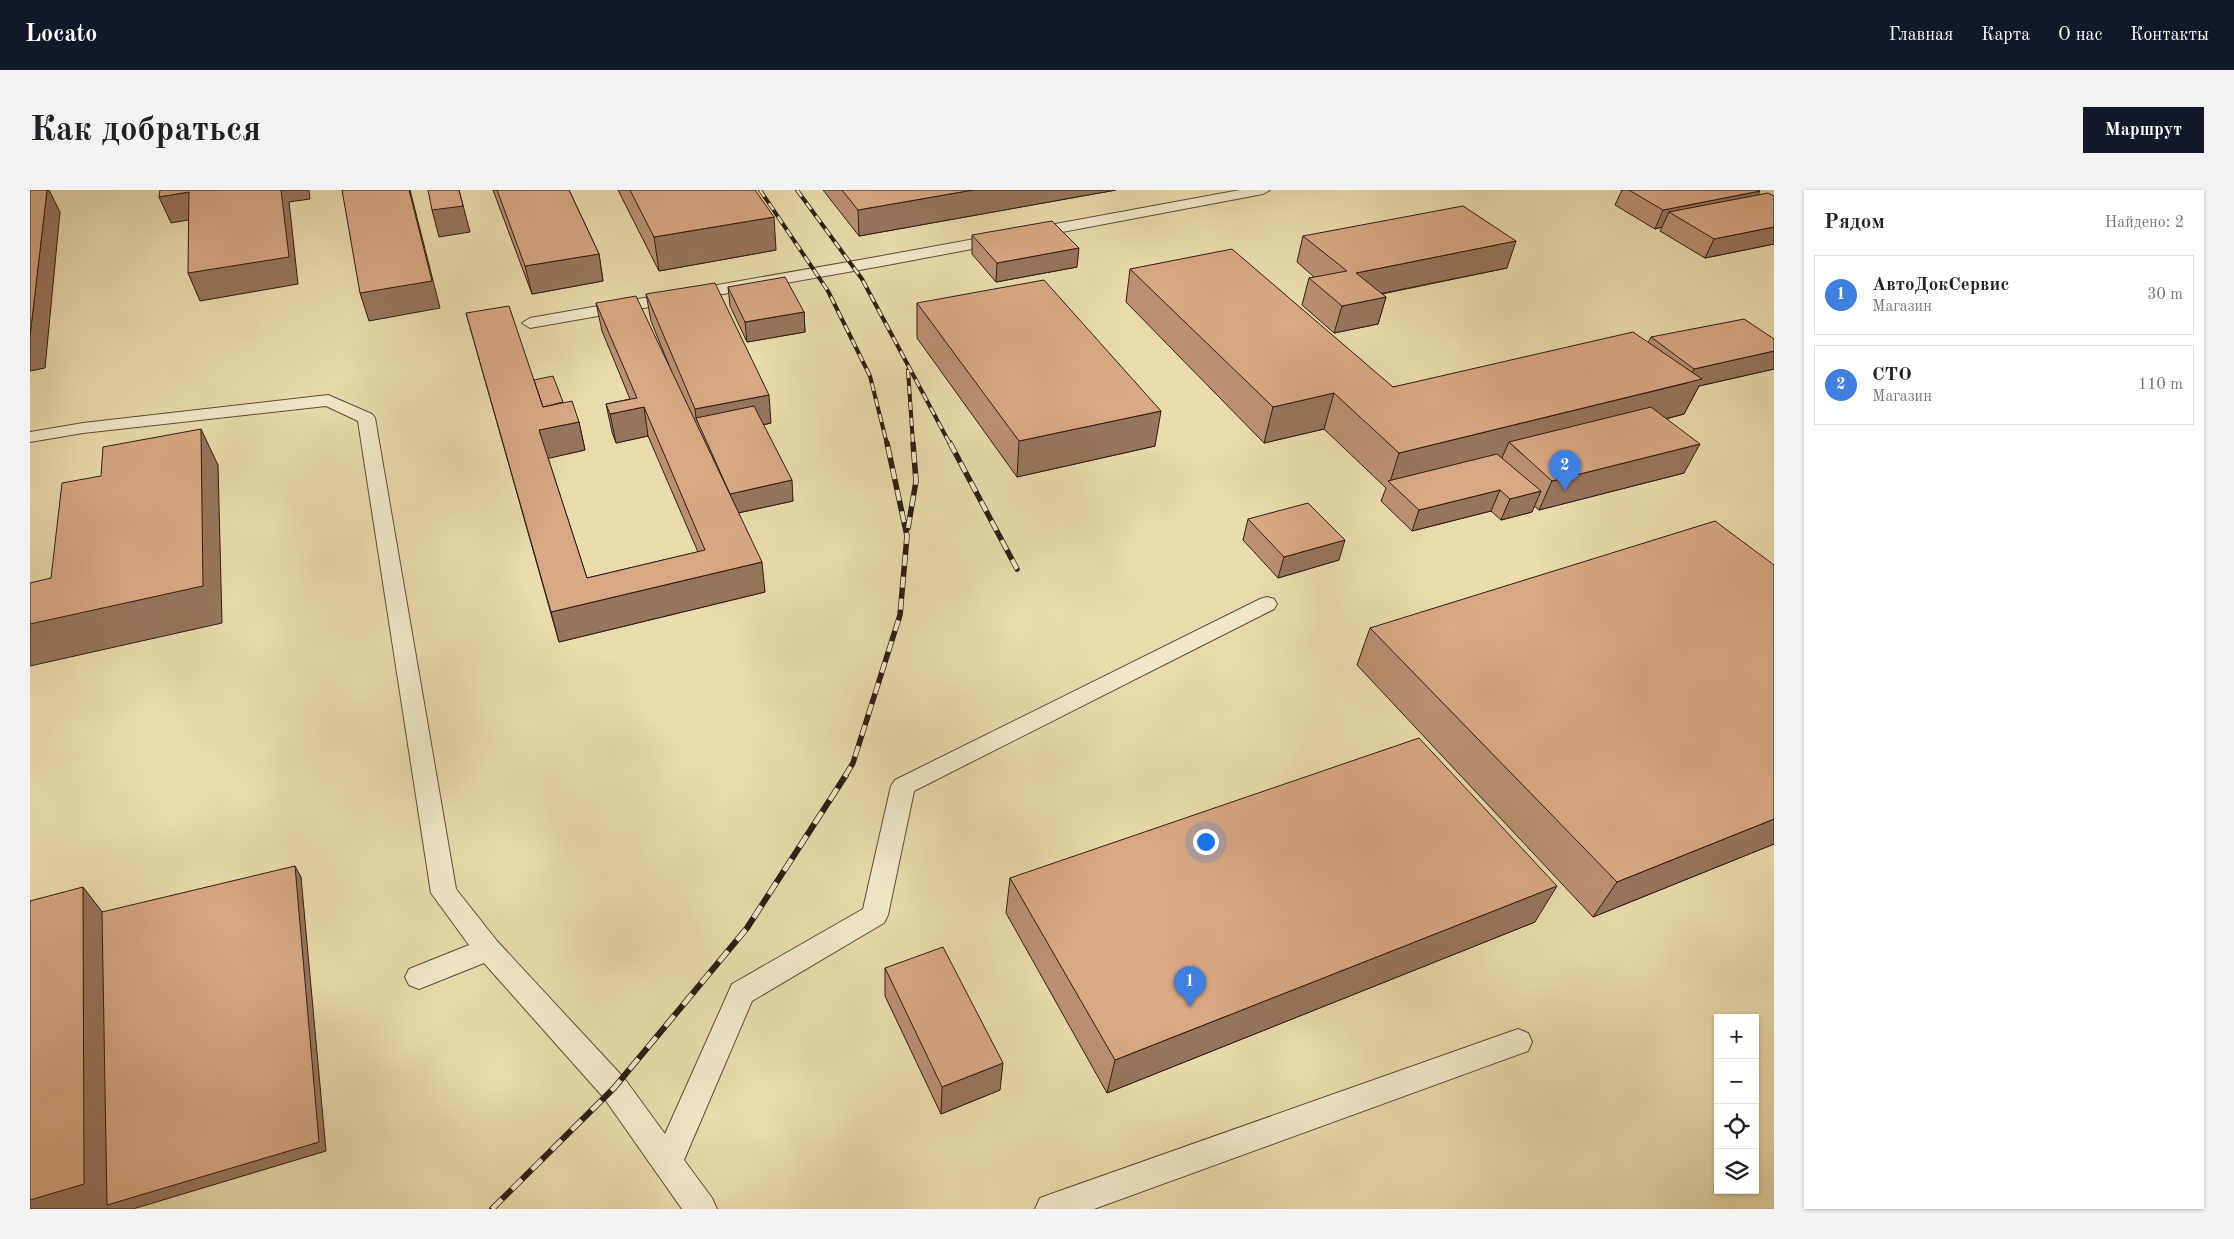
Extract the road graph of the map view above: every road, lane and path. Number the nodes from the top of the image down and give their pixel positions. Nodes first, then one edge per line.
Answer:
1 (1264, 190) edge
2 (530, 323) dead end
3 (30, 437) edge
4 (1267, 604) dead end
5 (488, 949) junction
6 (419, 977) dead end
7 (1518, 1042) dead end
8 (668, 1163) junction
9 (700, 1209) edge
10 (1051, 1209) edge

1 - 2 lane
3 - 5 lane
4 - 8 lane
5 - 6 lane
5 - 8 lane
7 - 10 lane
8 - 9 lane

